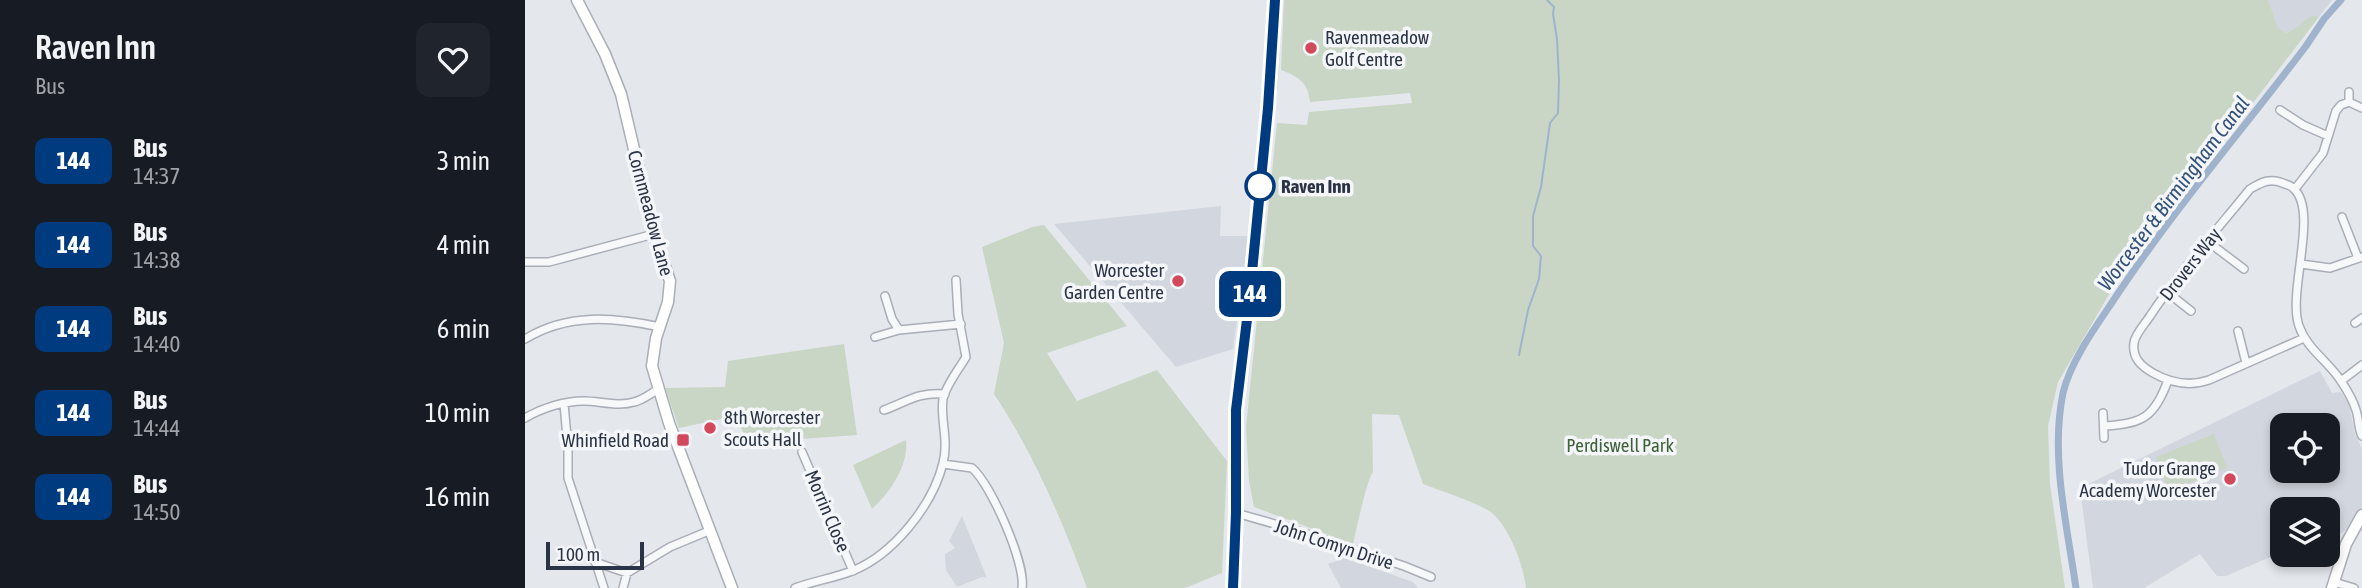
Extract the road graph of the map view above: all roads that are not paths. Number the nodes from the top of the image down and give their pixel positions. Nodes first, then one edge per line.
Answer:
1 (577, 0) edge
2 (1275, 0) edge
3 (2349, 92) dead end
4 (2349, 102) junction
5 (2362, 108) edge
6 (2280, 110) dead end
7 (2328, 136) junction
8 (2295, 189) junction
9 (2342, 218) dead end
10 (653, 233) junction
11 (2207, 241) junction
12 (2360, 258) edge
13 (525, 262) edge
14 (2301, 264) junction
15 (2244, 269) dead end
16 (956, 280) dead end
17 (2167, 292) junction
18 (885, 296) dead end
19 (2191, 311) dead end
20 (2362, 318) edge
21 (2355, 323) dead end
22 (961, 324) junction
23 (660, 327) junction
24 (899, 330) junction
25 (2238, 331) dead end
26 (875, 337) dead end
27 (2304, 338) junction
28 (525, 339) edge
29 (2246, 363) junction
30 (2362, 365) edge
31 (2168, 380) junction
32 (2341, 381) junction
33 (659, 388) junction
34 (945, 394) junction
35 (564, 404) junction
36 (888, 406) dead end
37 (2103, 412) dead end
38 (525, 418) edge
39 (2105, 426) junction
40 (2362, 436) edge
41 (2104, 438) dead end
42 (802, 452) dead end
43 (943, 464) junction
44 (1236, 513) junction
45 (2362, 515) edge
46 (711, 530) junction
47 (595, 562) junction
48 (853, 571) junction
49 (627, 573) junction
50 (1430, 578) dead end
51 (820, 580) junction
52 (2333, 585) edge
53 (604, 588) edge
54 (623, 588) edge
55 (732, 588) edge
56 (795, 588) edge
57 (826, 588) edge
58 (1022, 588) edge
59 (1233, 588) edge
60 (2354, 588) edge

1 - 10 street, Cornmeadow Lane
2 - 44 main road
3 - 4 street
4 - 5 street
4 - 7 street
6 - 7 street
7 - 8 street
8 - 11 street, Drovers Way
8 - 14 street
9 - 12 street
10 - 13 street
10 - 23 street, Cornmeadow Lane
11 - 15 street
11 - 17 street, Drovers Way
12 - 14 street
14 - 27 street
16 - 22 street
17 - 19 street
17 - 31 street, Drovers Way
18 - 24 street
20 - 21 street
22 - 24 street
22 - 34 street
23 - 28 street
23 - 33 street, Cornmeadow Lane
24 - 26 street
25 - 29 street
27 - 29 street, Drovers Way
27 - 32 street
29 - 31 street, Drovers Way
30 - 32 street
31 - 39 street
32 - 40 street
33 - 35 street
33 - 46 street, Cornmeadow Lane
34 - 36 street
34 - 43 street
35 - 38 street
35 - 47 street
37 - 39 street
39 - 41 street
42 - 48 street, Morrin Close
43 - 48 street
43 - 58 street
44 - 50 street, John Comyn Drive
44 - 59 main road
45 - 52 street
46 - 49 street
46 - 55 street, Cornmeadow Lane
47 - 49 street
47 - 53 street
48 - 51 street
49 - 54 street
51 - 56 street
51 - 57 street
52 - 60 street

